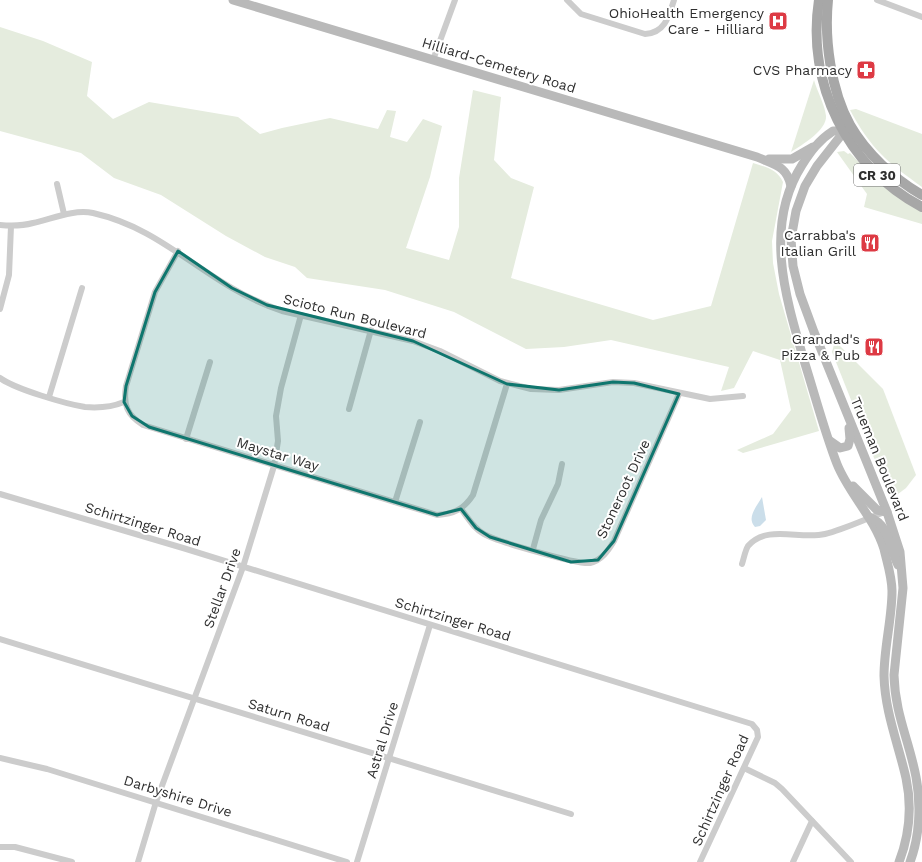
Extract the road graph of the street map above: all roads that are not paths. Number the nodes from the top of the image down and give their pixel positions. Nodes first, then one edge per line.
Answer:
1 (233, 0) edge
2 (455, 0) edge
3 (567, 0) edge
4 (674, 0) edge
5 (818, 0) edge
6 (828, 0) edge
7 (877, 0) edge
8 (922, 17) edge
9 (433, 60) junction
10 (846, 128) junction
11 (814, 147) junction
12 (757, 158) junction
13 (57, 184) dead end
14 (791, 186) junction
15 (922, 195) edge
16 (922, 207) edge
17 (64, 214) junction
18 (0, 225) edge
19 (10, 226) junction
20 (178, 251) junction
21 (785, 287) junction
22 (82, 288) dead end
23 (800, 294) junction
24 (0, 309) edge
25 (301, 315) junction
26 (371, 330) junction
27 (210, 362) dead end
28 (0, 378) edge
29 (507, 384) junction
30 (679, 394) junction
31 (743, 396) dead end
32 (50, 397) junction
33 (124, 402) junction
34 (349, 409) dead end
35 (846, 413) junction
36 (420, 422) dead end
37 (186, 439) junction
38 (830, 441) junction
39 (562, 464) dead end
40 (274, 466) junction
41 (846, 479) junction
42 (0, 494) edge
43 (395, 502) junction
44 (461, 509) junction
45 (887, 512) junction
46 (869, 517) junction
47 (533, 550) junction
48 (742, 564) dead end
49 (243, 567) junction
50 (903, 573) junction
51 (430, 625) junction
52 (0, 640) edge
53 (194, 698) junction
54 (0, 758) edge
55 (389, 758) junction
56 (744, 768) junction
57 (156, 802) junction
58 (572, 814) dead end
59 (812, 821) junction
60 (0, 847) edge
61 (72, 862) edge
62 (138, 862) edge
63 (347, 862) edge
64 (357, 862) edge
65 (700, 862) edge
66 (793, 862) edge
67 (851, 862) edge
68 (899, 862) edge
69 (910, 862) edge

1 - 9 main road, Hilliard-Cemetery Road
2 - 9 street
3 - 4 street
5 - 10 main road
6 - 10 main road
7 - 8 street
9 - 12 main road, Hilliard-Cemetery Road
10 - 11 main road
10 - 15 main road, CR 30
10 - 16 main road, CR 30
10 - 23 main road, Trueman Boulevard
11 - 12 main road, Hilliard-Cemetery Road
11 - 14 main road
12 - 14 main road, Hilliard-Cemetery Road
13 - 17 street
14 - 21 main road
17 - 19 street, Scioto Run Boulevard
17 - 20 street, Scioto Run Boulevard
18 - 19 street, Scioto Run Boulevard
19 - 24 street
20 - 25 street, Scioto Run Boulevard
20 - 33 street
21 - 23 main road
21 - 38 main road
22 - 32 street
23 - 35 main road, Trueman Boulevard
25 - 26 street, Scioto Run Boulevard
25 - 40 street, Stellar Drive
26 - 29 street, Scioto Run Boulevard
26 - 34 street
27 - 37 street
28 - 32 street
29 - 30 street, Scioto Run Boulevard
29 - 44 street
30 - 31 street, Scioto Run Boulevard
30 - 47 street, Stoneroot Drive
32 - 33 street
33 - 37 street, Maystar Way
35 - 38 main road
35 - 45 main road, Trueman Boulevard
36 - 43 street
37 - 40 street, Maystar Way
38 - 41 main road
39 - 47 street
40 - 43 street, Maystar Way
40 - 49 street, Stellar Drive
41 - 45 main road
41 - 46 main road
42 - 49 street, Schirtzinger Road
43 - 44 street, Maystar Way
44 - 47 street, Stoneroot Drive
45 - 46 street
45 - 50 main road, Trueman Boulevard
46 - 48 street
46 - 50 main road
46 - 68 main road
49 - 51 street, Schirtzinger Road
49 - 53 street, Stellar Drive
50 - 69 main road, Trueman Boulevard
51 - 55 street, Astral Drive
51 - 56 street, Schirtzinger Road
52 - 53 street, Saturn Road
53 - 55 street, Saturn Road
53 - 57 street, Stellar Drive
54 - 57 street, Darbyshire Drive
55 - 58 street, Saturn Road
55 - 64 street, Astral Drive
56 - 59 street
56 - 65 street, Schirtzinger Road
57 - 62 street, Stellar Drive
57 - 63 street, Darbyshire Drive
59 - 66 street
59 - 67 street
60 - 61 street

